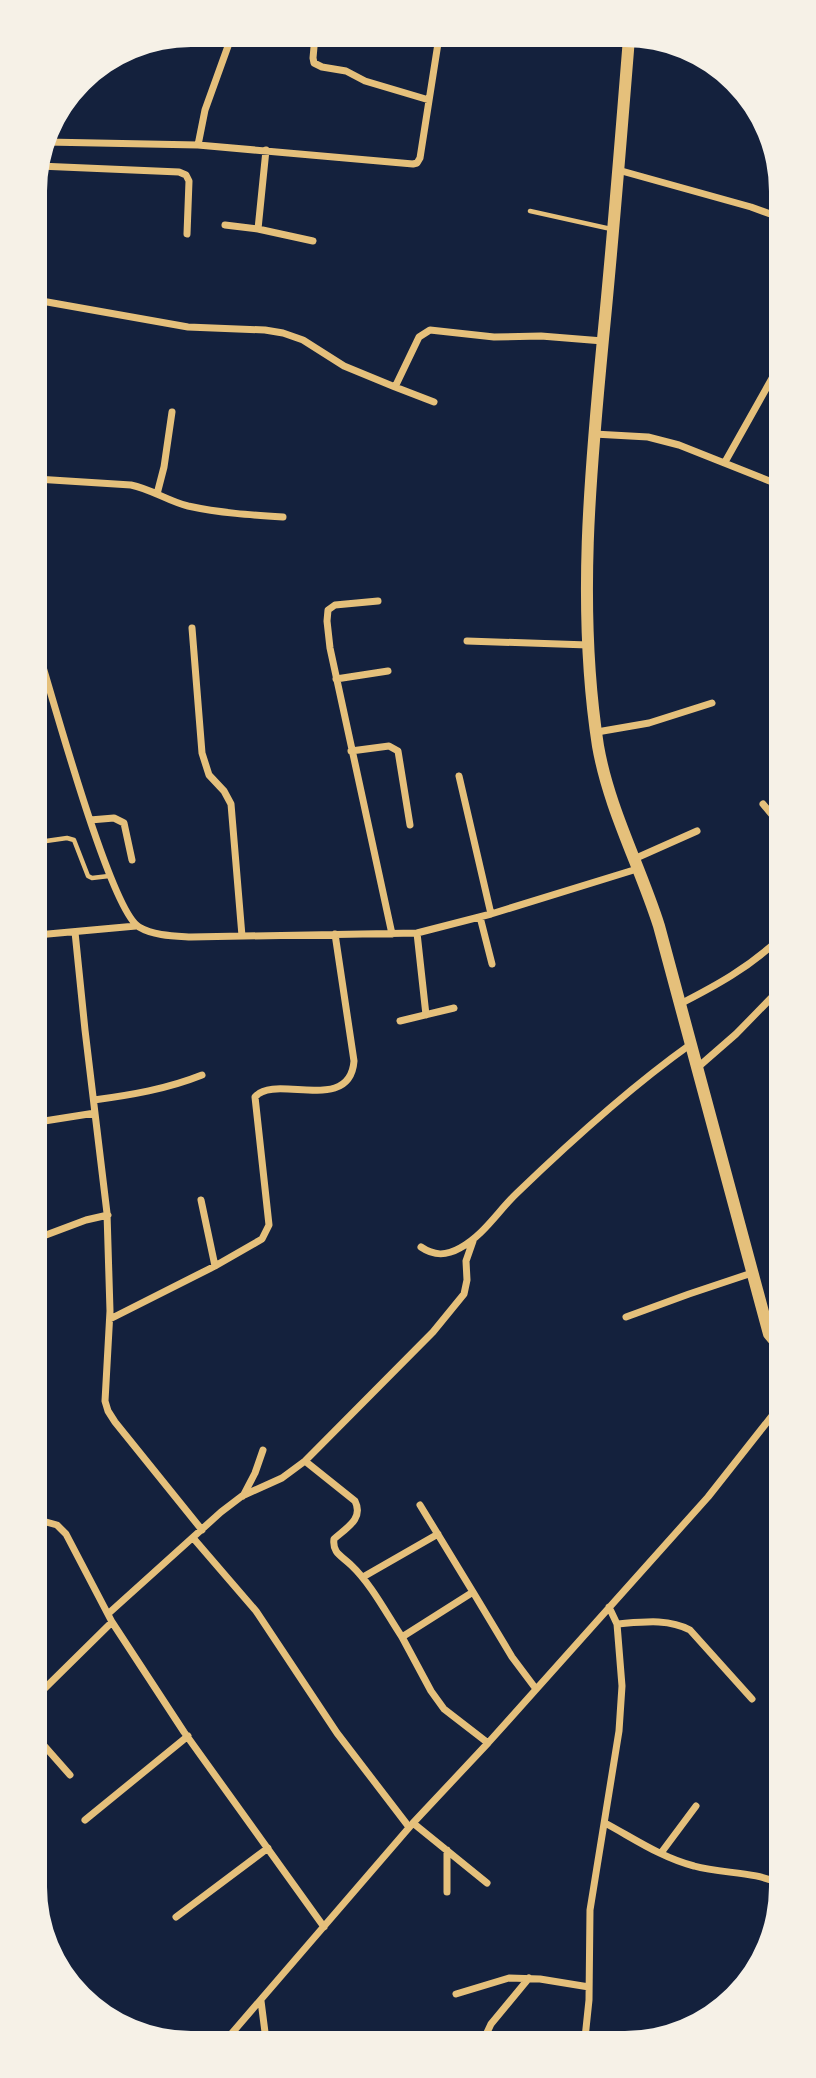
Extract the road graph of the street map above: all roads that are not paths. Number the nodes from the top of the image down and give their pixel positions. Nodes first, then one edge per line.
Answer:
1 (437, 47) edge
2 (628, 47) edge
3 (227, 48) edge
4 (314, 48) edge
5 (429, 100) junction
6 (56, 142) edge
7 (198, 145) junction
8 (266, 150) junction
9 (49, 166) edge
10 (618, 170) junction
11 (530, 211) dead end
12 (769, 213) edge
13 (225, 225) dead end
14 (258, 229) junction
15 (613, 229) junction
16 (187, 234) dead end
17 (313, 241) dead end
18 (48, 302) edge
19 (603, 341) junction
20 (769, 384) edge
21 (395, 387) junction
22 (434, 402) dead end
23 (172, 412) dead end
24 (594, 434) junction
25 (725, 462) junction
26 (48, 480) edge
27 (769, 481) edge
28 (157, 494) junction
29 (283, 517) dead end
30 (378, 601) dead end
31 (192, 628) dead end
32 (467, 641) dead end
33 (588, 645) junction
34 (388, 671) dead end
35 (336, 679) junction
36 (48, 682) edge
37 (712, 704) dead end
38 (597, 732) junction
39 (351, 751) junction
40 (459, 776) dead end
41 (763, 804) dead end
42 (769, 811) edge
43 (90, 820) junction
44 (410, 825) dead end
45 (697, 831) dead end
46 (48, 841) edge
47 (132, 860) dead end
48 (635, 864) junction
49 (110, 876) junction
50 (491, 914) junction
51 (480, 917) junction
52 (136, 926) junction
53 (75, 932) junction
54 (417, 933) junction
55 (48, 934) edge
56 (335, 934) junction
57 (393, 934) junction
58 (242, 936) junction
59 (769, 948) edge
60 (492, 964) dead end
61 (769, 1001) edge
62 (680, 1004) junction
63 (454, 1008) dead end
64 (426, 1015) junction
65 (400, 1021) dead end
66 (691, 1044) junction
67 (697, 1068) junction
68 (202, 1075) dead end
69 (94, 1100) junction
70 (95, 1113) junction
71 (47, 1121) edge
72 (201, 1200) dead end
73 (107, 1215) junction
74 (47, 1234) edge
75 (473, 1241) junction
76 (421, 1247) dead end
77 (215, 1266) junction
78 (752, 1273) junction
79 (626, 1317) dead end
80 (110, 1319) junction
81 (768, 1332) edge
82 (768, 1421) edge
83 (263, 1450) dead end
84 (305, 1461) junction
85 (242, 1496) junction
86 (420, 1505) dead end
87 (47, 1522) edge
88 (202, 1530) junction
89 (438, 1535) junction
90 (194, 1539) junction
91 (363, 1577) junction
92 (473, 1592) junction
93 (609, 1607) junction
94 (109, 1614) junction
95 (112, 1622) junction
96 (617, 1624) junction
97 (402, 1637) junction
98 (47, 1686) edge
99 (536, 1689) junction
100 (752, 1699) dead end
101 (188, 1736) junction
102 (488, 1743) junction
103 (47, 1749) edge
104 (70, 1775) dead end
105 (696, 1805) dead end
106 (85, 1820) dead end
107 (605, 1823) junction
108 (411, 1825) junction
109 (268, 1848) junction
110 (447, 1850) junction
111 (661, 1853) junction
112 (768, 1878) edge
113 (487, 1883) dead end
114 (447, 1892) dead end
115 (176, 1917) dead end
116 (324, 1927) junction
117 (529, 1978) junction
118 (589, 1987) junction
119 (456, 1994) dead end
120 (261, 2001) junction
121 (234, 2031) edge
122 (265, 2031) edge
123 (488, 2031) edge
124 (586, 2031) edge

1 - 5 street
2 - 10 street
3 - 7 street
4 - 5 street
5 - 8 street
6 - 7 street
7 - 8 street
8 - 14 street
9 - 16 street
10 - 12 street
10 - 15 street
11 - 15 lane
13 - 14 street
14 - 17 street
15 - 19 street
18 - 21 street
19 - 21 street
19 - 24 street
20 - 25 street
21 - 22 street
23 - 28 street
24 - 25 street
24 - 33 street
25 - 27 street
26 - 28 street
28 - 29 street
30 - 35 street
31 - 58 street
32 - 33 street
33 - 38 street
34 - 35 street
35 - 39 street
36 - 43 street
37 - 38 street
38 - 48 street
39 - 44 street
39 - 57 street
40 - 50 street
41 - 42 street
43 - 47 street
43 - 49 street
45 - 48 street
46 - 49 lane
48 - 50 street
48 - 62 street
49 - 52 street
50 - 51 street
51 - 54 street
51 - 60 street
52 - 53 street
52 - 58 street
53 - 55 street
53 - 69 street
54 - 57 street
54 - 64 street
56 - 57 street
56 - 58 street
56 - 77 street
59 - 62 street
61 - 67 street
62 - 66 street
63 - 64 street
64 - 65 street
66 - 67 street
66 - 75 street
67 - 78 street
68 - 69 street
69 - 70 street
70 - 71 street
70 - 73 street
72 - 77 street
73 - 74 street
73 - 80 street
75 - 76 street
75 - 84 street
77 - 80 street
78 - 79 street
78 - 81 street
80 - 88 street
82 - 93 street
83 - 85 street
84 - 85 street
84 - 91 street
85 - 88 street
86 - 89 street
87 - 94 street
88 - 90 street
89 - 91 street
89 - 92 street
90 - 94 street
90 - 108 street
91 - 97 street
92 - 97 street
92 - 99 street
93 - 96 street
93 - 99 street
94 - 95 street
95 - 98 street
95 - 101 street
96 - 100 street
96 - 107 street
97 - 102 street
99 - 102 street
101 - 106 street
101 - 109 street
102 - 108 street
103 - 104 street
105 - 111 street
107 - 111 street
107 - 118 street
108 - 110 street
108 - 116 street
109 - 115 street
109 - 116 street
110 - 113 street
110 - 114 street
111 - 112 street
116 - 120 street
117 - 118 street
117 - 119 street
117 - 123 street
118 - 124 street
120 - 121 street
120 - 122 street

